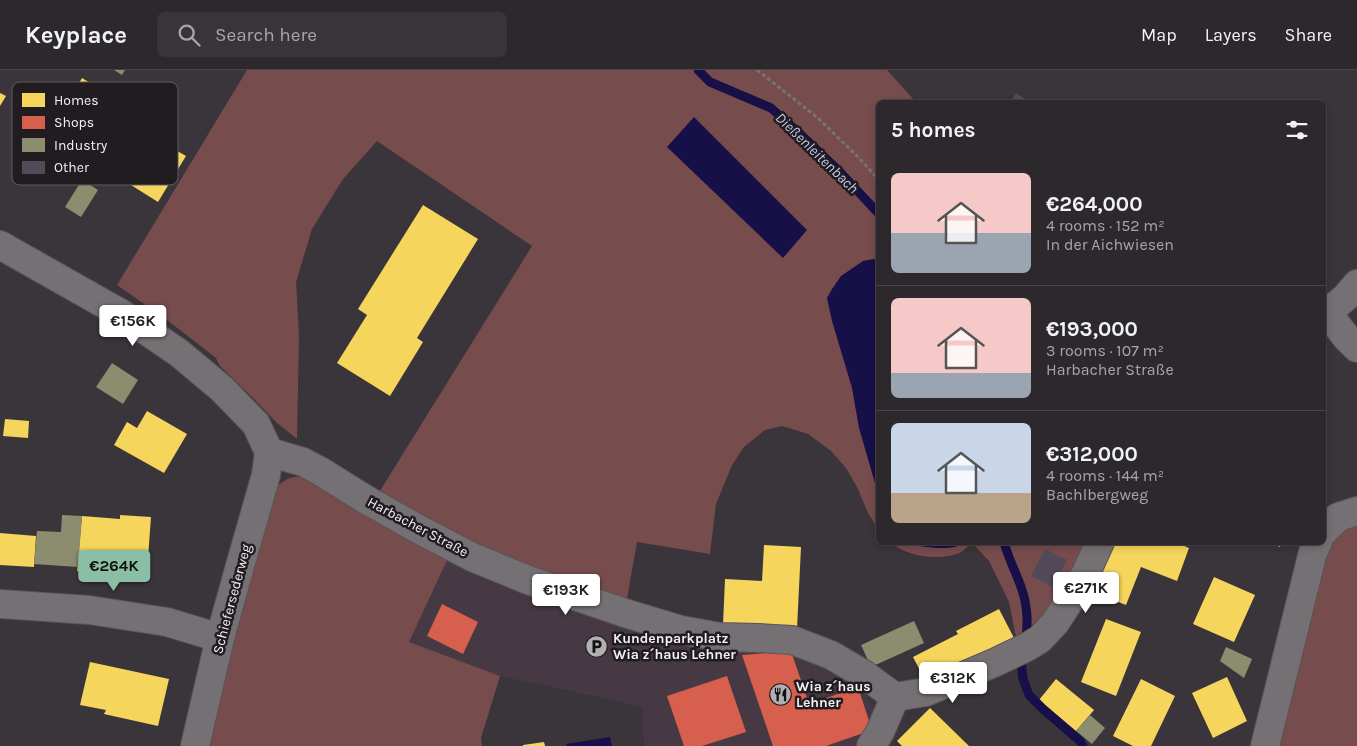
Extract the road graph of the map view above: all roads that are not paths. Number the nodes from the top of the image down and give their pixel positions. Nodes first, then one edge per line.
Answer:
1 (0, 245) edge
2 (1357, 284) edge
3 (1326, 313) edge
4 (1357, 348) edge
5 (269, 452) junction
6 (1357, 511) edge
7 (1326, 529) edge
8 (1099, 545) edge
9 (1317, 545) edge
10 (0, 604) edge
11 (220, 638) junction
12 (895, 697) junction
13 (194, 746) edge
14 (871, 746) edge
15 (1265, 746) edge

1 - 5 street
2 - 3 street
3 - 4 street
5 - 11 street, Schiefersederweg
5 - 12 street, Harbacher Straße
6 - 7 street
8 - 12 street
9 - 15 street
10 - 11 street
11 - 13 street, Schiefersederweg
12 - 14 street

